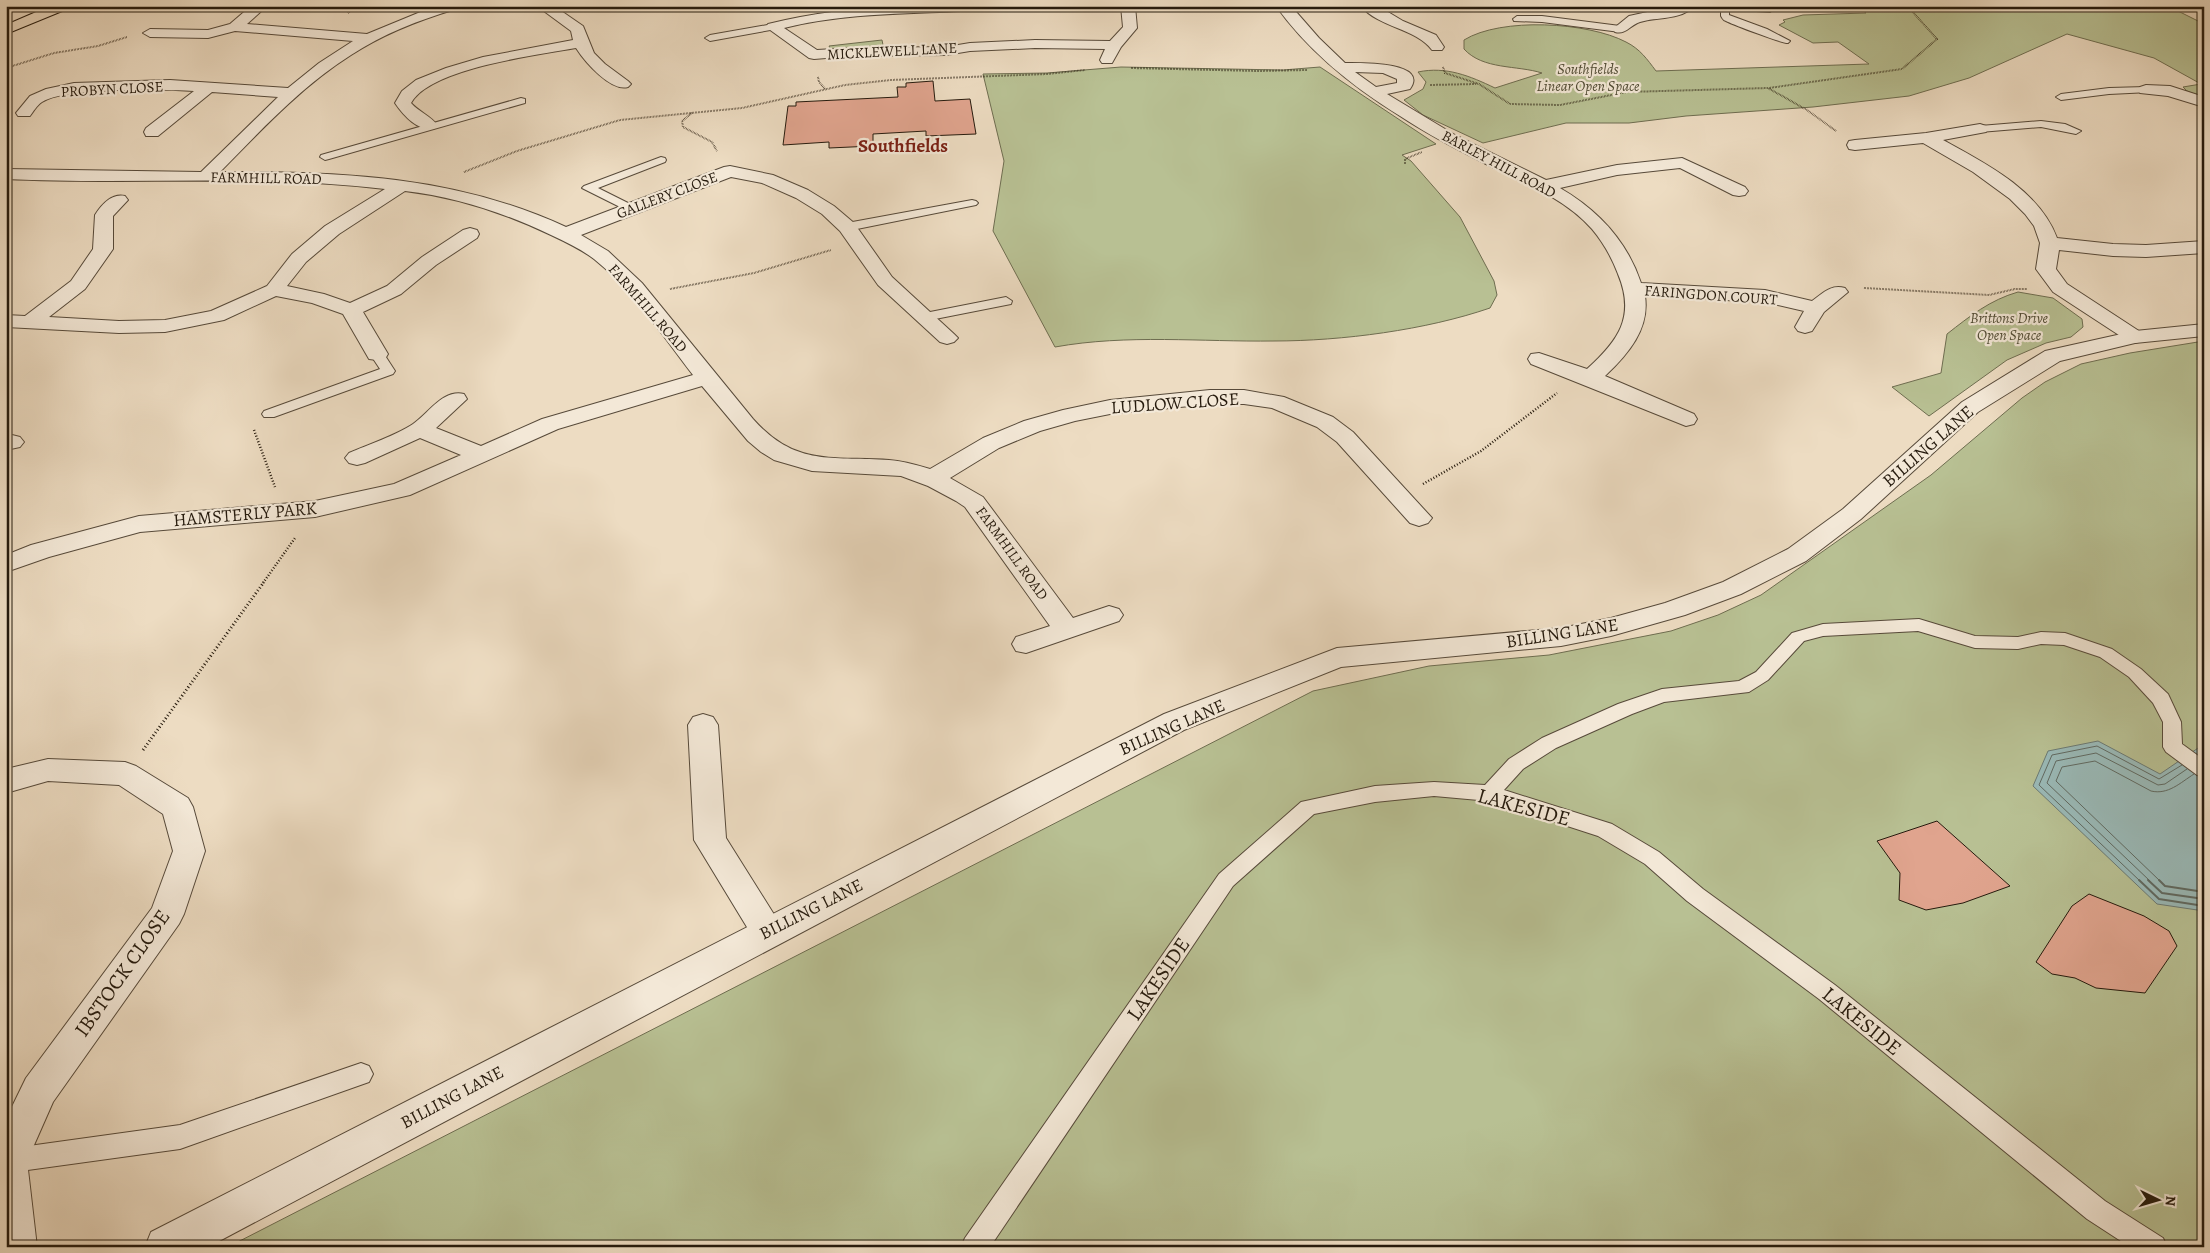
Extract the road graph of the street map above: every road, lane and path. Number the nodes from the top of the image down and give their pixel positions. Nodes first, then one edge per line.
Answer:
1 (62, 6) edge
2 (260, 6) edge
3 (451, 6) edge
4 (544, 6) edge
5 (981, 6) edge
6 (1129, 6) edge
7 (1133, 6) edge
8 (1283, 6) edge
9 (1368, 6) edge
10 (1688, 6) edge
11 (1902, 6) edge
12 (1722, 7) edge
13 (885, 8) edge
14 (1770, 9) dead end
15 (1517, 19) dead end
16 (235, 27) junction
17 (773, 27) junction
18 (1620, 29) joint
19 (6, 30) edge
20 (150, 33) joint
21 (368, 38) junction
22 (710, 38) dead end
23 (1785, 41) dead end
24 (579, 43) junction
25 (1114, 44) junction
26 (1437, 47) joint
27 (814, 55) junction
28 (1107, 60) dead end
29 (1341, 67) junction
30 (6, 68) edge
31 (1132, 68) dead end
32 (1092, 70) dead end
33 (820, 72) joint
34 (1405, 82) junction
35 (623, 84) dead end
36 (1479, 84) junction
37 (1768, 88) junction
38 (208, 89) junction
39 (825, 89) junction
40 (2146, 90) joint
41 (1372, 92) junction
42 (291, 93) junction
43 (2061, 98) dead end
44 (521, 101) dead end
45 (2204, 102) edge
46 (694, 112) junction
47 (24, 113) dead end
48 (429, 125) junction
49 (1980, 129) joint
50 (2076, 131) dead end
51 (152, 132) dead end
52 (1926, 138) junction
53 (1855, 145) joint
54 (325, 157) dead end
55 (661, 160) dead end
56 (730, 171) junction
57 (6, 174) edge
58 (206, 176) junction
59 (403, 185) junction
60 (1544, 186) junction
61 (428, 190) junction
62 (1739, 190) dead end
63 (119, 200) dead end
64 (972, 203) dead end
65 (630, 208) junction
66 (851, 231) junction
67 (470, 234) dead end
68 (565, 234) junction
69 (2049, 243) junction
70 (2204, 248) edge
71 (2060, 288) junction
72 (1635, 289) junction
73 (274, 290) junction
74 (1838, 292) joint
75 (641, 296) junction
76 (1006, 301) dead end
77 (1816, 308) junction
78 (351, 310) junction
79 (925, 317) junction
80 (6, 321) edge
81 (30, 322) junction
82 (1805, 327) dead end
83 (2204, 330) edge
84 (2135, 337) junction
85 (947, 338) dead end
86 (377, 354) joint
87 (1539, 359) dead end
88 (706, 378) junction
89 (1590, 378) junction
90 (456, 399) dead end
91 (269, 414) joint
92 (1686, 419) dead end
93 (420, 430) junction
94 (481, 454) junction
95 (358, 458) dead end
96 (931, 479) junction
97 (1398, 496) junction
98 (316, 509) junction
99 (274, 512) junction
100 (1419, 518) dead end
101 (6, 564) edge
102 (1109, 615) dead end
103 (1068, 630) junction
104 (1026, 644) dead end
105 (702, 726) dead end
106 (2204, 770) edge
107 (125, 774) junction
108 (6, 781) edge
109 (1490, 793) junction
110 (768, 932) junction
111 (362, 1074) dead end
112 (7, 1161) edge
113 (16, 1247) edge
114 (166, 1247) edge
115 (974, 1247) edge
116 (2154, 1247) edge

1 - 19 main road
2 - 16 street
3 - 21 street
4 - 24 street
5 - 13 street
6 - 7 lane
6 - 25 street
8 - 29 street, BARLEY HILL ROAD
9 - 26 street
10 - 18 street
11 - 37 path
12 - 14 lane
12 - 23 lane
13 - 17 street
15 - 18 lane
16 - 20 street
16 - 21 street
17 - 22 lane
17 - 27 street, MICKLEWELL LANE
20 - 30 path
21 - 42 street
24 - 35 street
24 - 48 street
25 - 27 street, MICKLEWELL LANE
25 - 28 street
26 - 36 path
27 - 33 street, MICKLEWELL LANE
29 - 31 path
29 - 34 street
29 - 41 street, BARLEY HILL ROAD
32 - 39 path
33 - 39 path
34 - 36 path
34 - 41 street
36 - 37 path
37 - 53 path
38 - 42 street, PROBYN CLOSE
38 - 47 street, PROBYN CLOSE
38 - 51 street, PROBYN CLOSE
39 - 46 path
40 - 43 lane
40 - 45 street
41 - 60 street, BARLEY HILL ROAD
42 - 58 street
44 - 48 lane
46 - 56 path
46 - 61 path
48 - 54 lane
49 - 50 lane
49 - 52 street
52 - 53 street
52 - 69 street
55 - 65 lane
56 - 65 street, GALLERY CLOSE
56 - 66 street, GALLERY CLOSE
57 - 58 street, FARMHILL ROAD
58 - 59 street, FARMHILL ROAD
59 - 61 street, FARMHILL ROAD
59 - 73 street
60 - 62 street
60 - 72 street, BARLEY HILL ROAD
61 - 68 street, FARMHILL ROAD
63 - 81 street
64 - 66 lane
65 - 68 street, GALLERY CLOSE
66 - 75 path
66 - 79 street, GALLERY CLOSE
67 - 78 street
68 - 75 street, FARMHILL ROAD
69 - 70 street
69 - 71 street
71 - 74 path
71 - 84 street
72 - 77 street, FARINGDON COURT
72 - 89 street, BARLEY HILL ROAD
73 - 78 street
73 - 81 street
74 - 77 street
75 - 88 street, FARMHILL ROAD
76 - 79 lane
77 - 82 street
78 - 86 street
79 - 85 street, GALLERY CLOSE
80 - 81 street
83 - 84 street, BILLING LANE
84 - 110 street, BILLING LANE
86 - 91 lane
87 - 89 street
88 - 94 street, HAMSTERLY PARK
88 - 96 street, FARMHILL ROAD
89 - 92 street
89 - 97 path
90 - 93 street
91 - 99 path
93 - 94 street
93 - 95 street
94 - 98 street, HAMSTERLY PARK
96 - 97 street, LUDLOW CLOSE
96 - 103 street, FARMHILL ROAD
97 - 100 street, LUDLOW CLOSE
98 - 99 street, HAMSTERLY PARK
98 - 107 path
99 - 101 street, HAMSTERLY PARK
102 - 103 street
103 - 104 street
105 - 110 street
106 - 109 lane
107 - 108 street, IBSTOCK CLOSE
107 - 112 street, IBSTOCK CLOSE
109 - 115 lane, LAKESIDE
109 - 116 lane, LAKESIDE
110 - 114 street, BILLING LANE
111 - 112 lane
112 - 113 street

